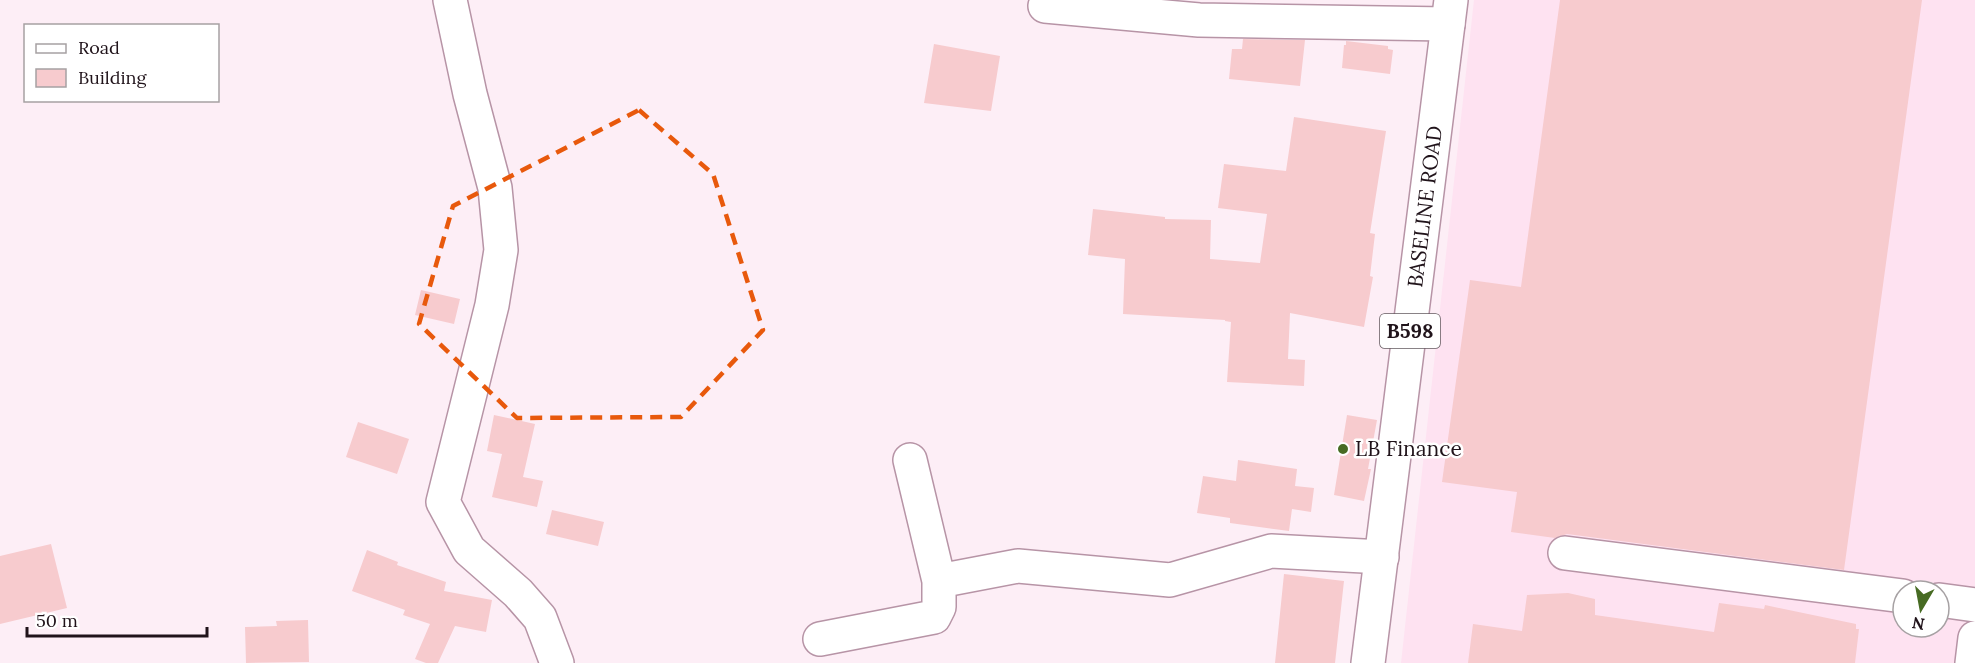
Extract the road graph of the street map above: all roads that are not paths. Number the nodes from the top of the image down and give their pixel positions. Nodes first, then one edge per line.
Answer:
1 (450, 0) edge
2 (1045, 6) dead end
3 (1449, 12) edge
4 (910, 460) dead end
5 (1565, 553) dead end
6 (1382, 557) junction
7 (939, 581) junction
8 (1891, 594) edge
9 (1951, 602) edge
10 (1975, 605) edge
11 (1975, 638) edge
12 (820, 639) dead end
13 (557, 663) edge
14 (1368, 663) edge
15 (1972, 663) edge

1 - 13 street
2 - 3 street
3 - 6 street, BASELINE ROAD / B598
4 - 7 street
5 - 8 street
6 - 7 street
6 - 14 street, BASELINE ROAD / B598
7 - 12 street
9 - 10 street
11 - 15 street

